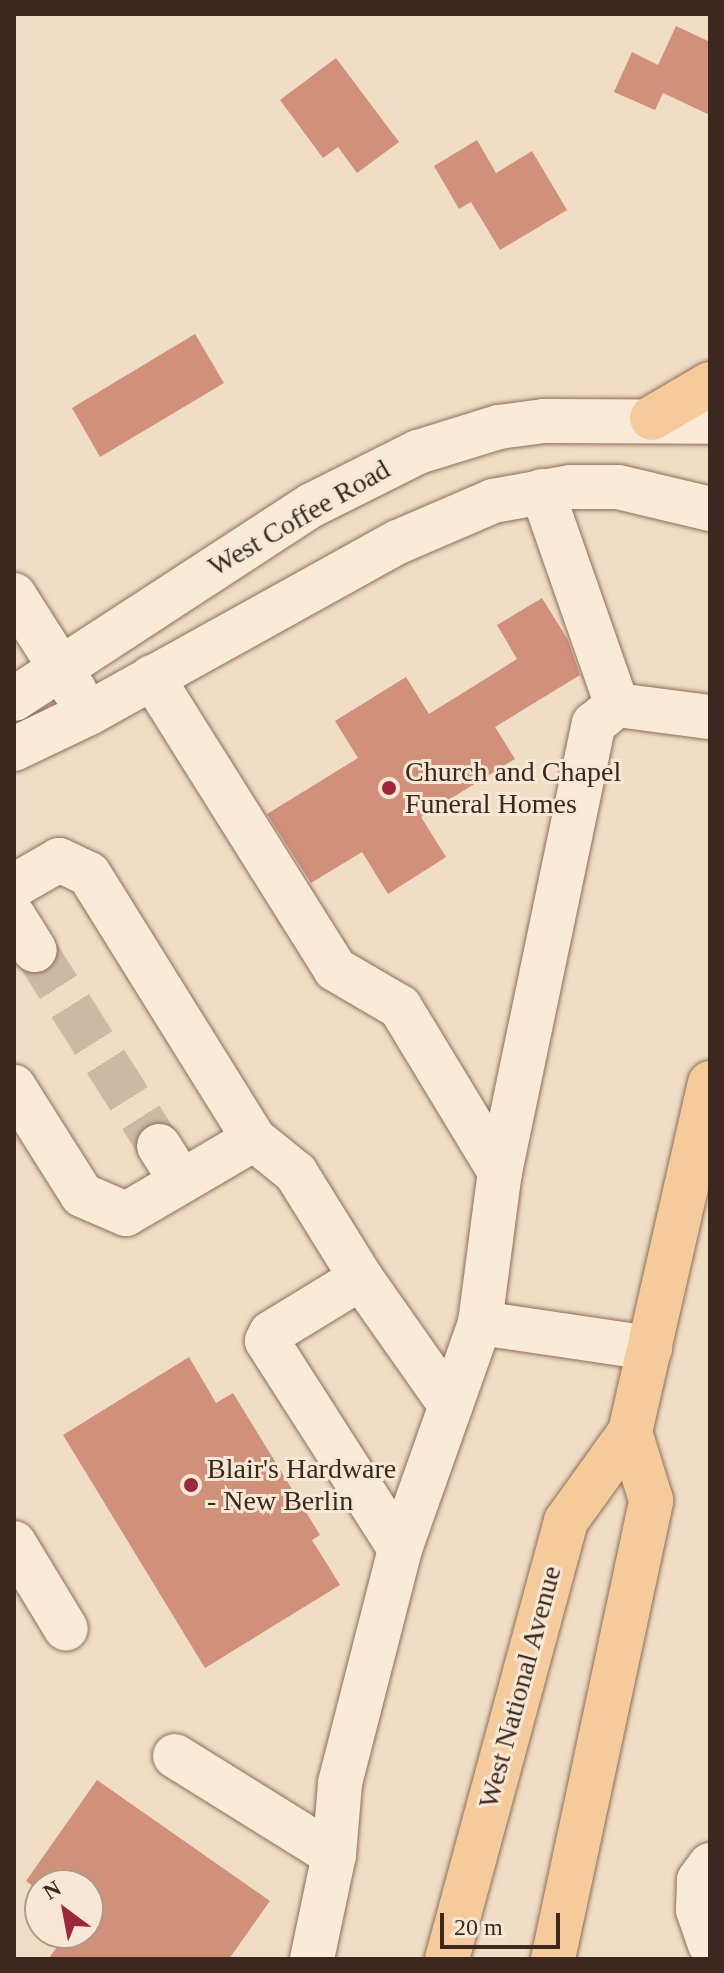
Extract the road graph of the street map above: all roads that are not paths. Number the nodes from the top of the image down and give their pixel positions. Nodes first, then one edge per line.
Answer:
1 (710, 384) edge
2 (652, 418) junction
3 (710, 422) edge
4 (542, 491) junction
5 (710, 509) edge
6 (14, 595) edge
7 (59, 666) junction
8 (152, 677) junction
9 (14, 699) edge
10 (617, 705) junction
11 (89, 713) junction
12 (710, 717) edge
13 (14, 749) edge
14 (14, 886) edge
15 (710, 1083) edge
16 (14, 1087) edge
17 (254, 1139) junction
18 (500, 1172) junction
19 (361, 1278) junction
20 (480, 1323) junction
21 (650, 1348) junction
22 (451, 1406) junction
23 (630, 1432) junction
24 (14, 1543) edge
25 (400, 1549) junction
26 (66, 1629) dead end
27 (175, 1756) dead end
28 (334, 1855) junction
29 (710, 1865) edge
30 (710, 1944) edge
31 (312, 1959) edge
32 (447, 1959) edge
33 (553, 1959) edge

1 - 2 main road
2 - 3 street, West Coffee Road
2 - 7 street, West Coffee Road
4 - 5 street
4 - 8 street
4 - 10 street
6 - 7 street
7 - 9 street, West Coffee Road
7 - 11 street
8 - 11 street
8 - 18 street
10 - 12 street
10 - 18 street
11 - 13 street
14 - 17 street
15 - 21 main road, West National Avenue
16 - 17 street
17 - 19 street
18 - 20 street
19 - 22 street
19 - 25 street
20 - 21 street
20 - 22 street
21 - 23 main road, West National Avenue
22 - 25 street
23 - 32 main road, West National Avenue
23 - 33 main road
24 - 26 street
25 - 28 street
27 - 28 street
28 - 31 street
29 - 30 street

